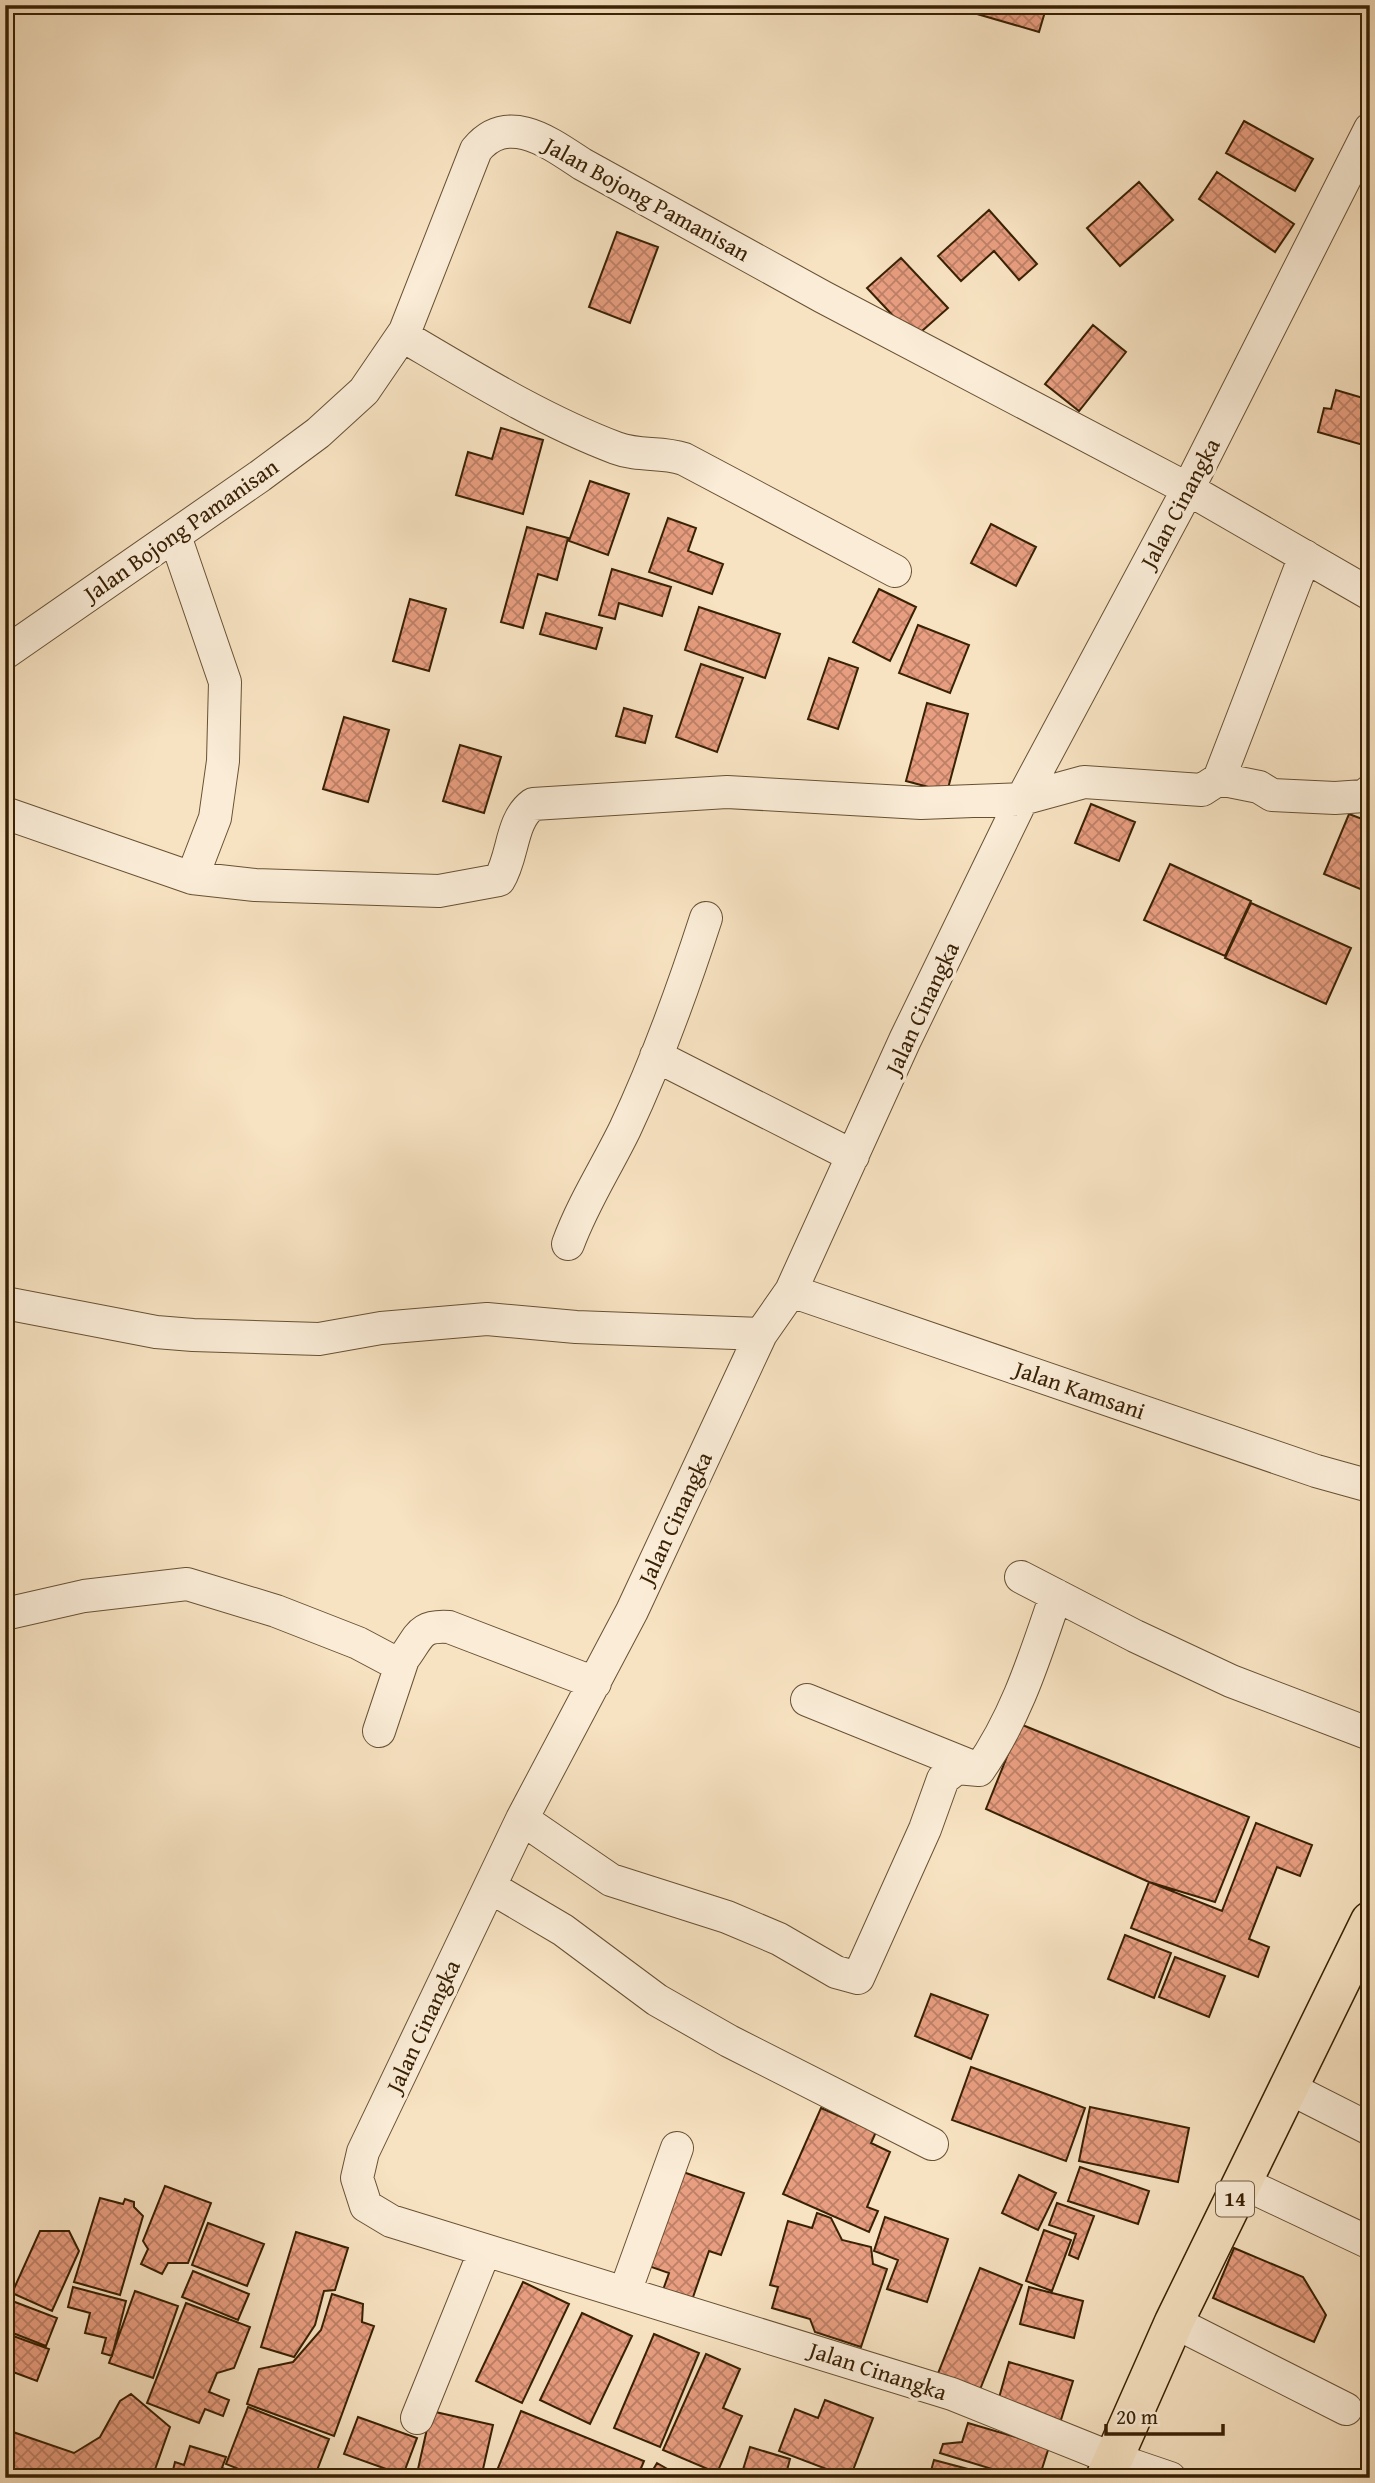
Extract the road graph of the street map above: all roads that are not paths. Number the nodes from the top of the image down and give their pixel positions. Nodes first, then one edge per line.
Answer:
1 (1370, 129) edge
2 (403, 336) junction
3 (1188, 489) junction
4 (175, 536) junction
5 (1305, 556) junction
6 (895, 570) dead end
7 (1370, 594) edge
8 (5, 653) edge
9 (1219, 779) junction
10 (1370, 791) edge
11 (1022, 799) junction
12 (5, 813) edge
13 (192, 878) junction
14 (706, 918) dead end
15 (656, 1056) junction
16 (853, 1156) junction
17 (568, 1244) dead end
18 (791, 1292) junction
19 (5, 1303) edge
20 (761, 1334) junction
21 (1370, 1486) edge
22 (1021, 1577) dead end
23 (1056, 1595) junction
24 (5, 1614) edge
25 (403, 1659) junction
26 (595, 1684) junction
27 (807, 1700) dead end
28 (379, 1731) dead end
29 (1370, 1734) edge
30 (979, 1770) junction
31 (522, 1819) junction
32 (490, 1887) junction
33 (1370, 1921) edge
34 (1289, 2088) junction
35 (1370, 2129) edge
36 (932, 2144) dead end
37 (677, 2148) dead end
38 (1243, 2183) junction
39 (1370, 2243) edge
40 (485, 2250) junction
41 (625, 2292) junction
42 (1174, 2322) junction
43 (1346, 2409) dead end
44 (417, 2418) dead end
45 (1109, 2468) edge
46 (1170, 2478) edge

1 - 3 street, Jalan Cinangka
2 - 3 street, Jalan Bojong Pamanisan
2 - 4 street, Jalan Bojong Pamanisan
2 - 6 street
3 - 5 street, Jalan Bojong Pamanisan
3 - 11 street, Jalan Cinangka
4 - 8 street, Jalan Bojong Pamanisan
4 - 13 street
5 - 7 street, Jalan Bojong Pamanisan
5 - 9 street
9 - 10 street
9 - 11 street
11 - 13 street
11 - 16 street, Jalan Cinangka
12 - 13 street
14 - 15 street
15 - 16 street
15 - 17 street
16 - 18 street, Jalan Cinangka
18 - 20 street, Jalan Cinangka
18 - 21 street, Jalan Kamsani
19 - 20 street
20 - 26 street, Jalan Cinangka
22 - 23 street
23 - 29 street
23 - 30 street
24 - 25 street
25 - 26 street
25 - 28 street
26 - 31 street, Jalan Cinangka
27 - 30 street
30 - 31 street
31 - 32 street, Jalan Cinangka
32 - 36 street
32 - 40 street, Jalan Cinangka
33 - 34 highway, 14
34 - 35 street
34 - 38 highway, 14
37 - 41 street
38 - 39 street
38 - 42 highway, 14
40 - 41 street, Jalan Cinangka
40 - 44 street
41 - 45 street, Jalan Cinangka
42 - 43 street
42 - 45 highway, 14
45 - 46 street, Jalan Cinangka

